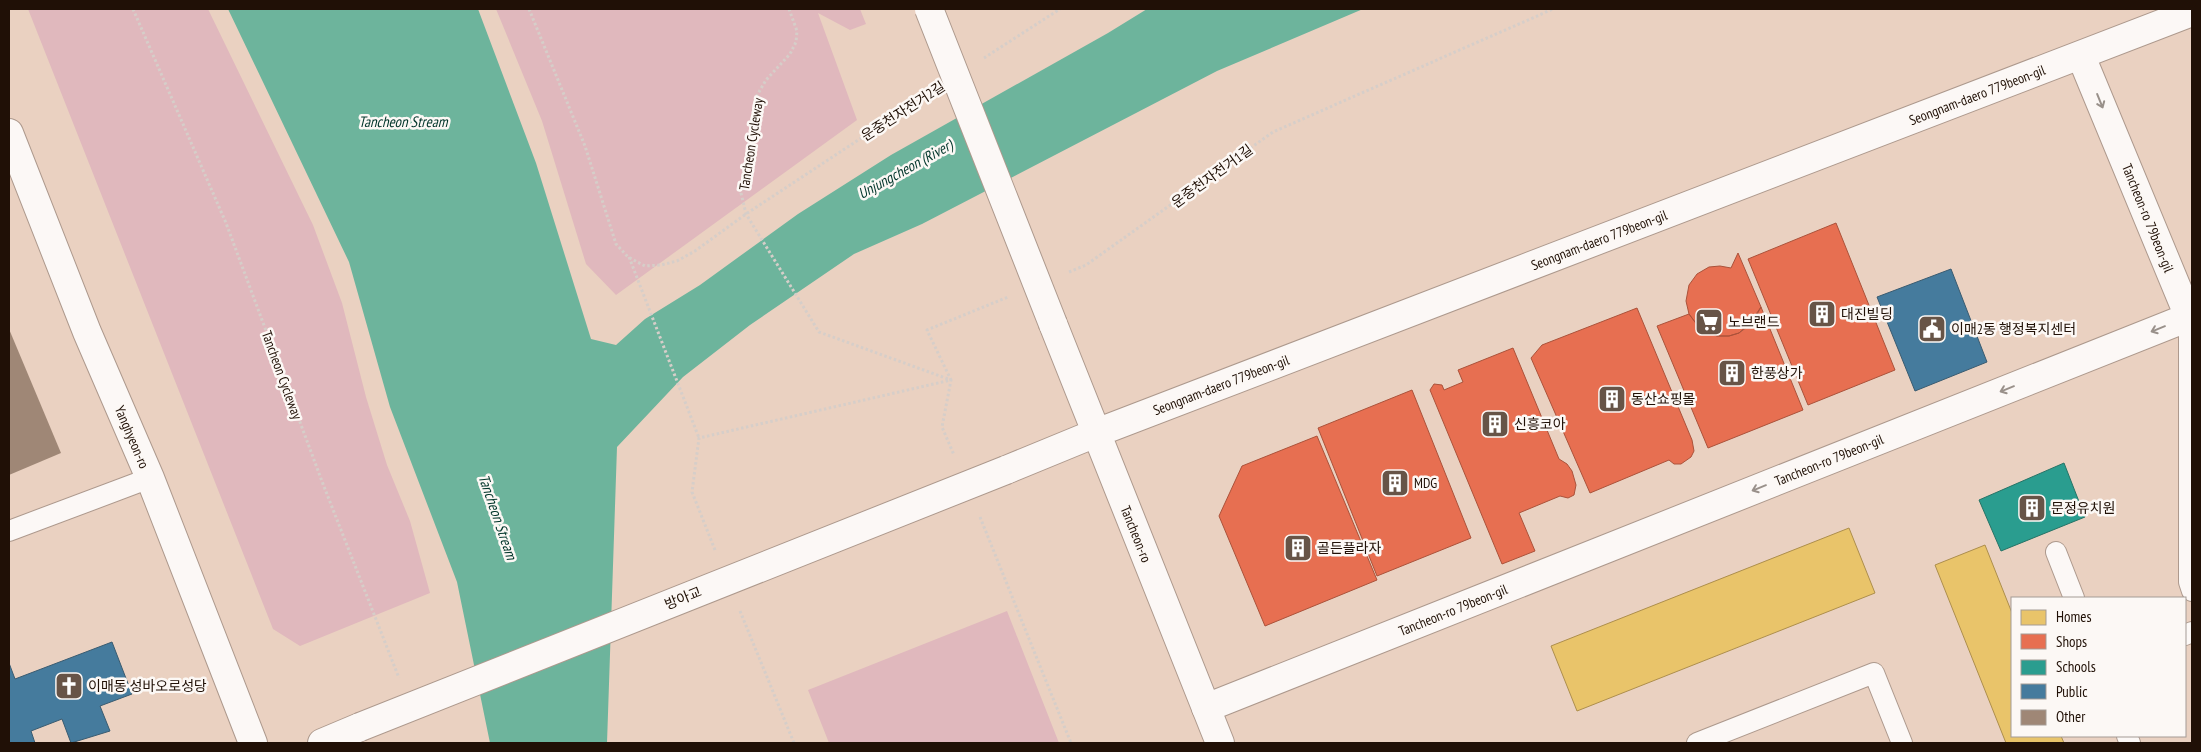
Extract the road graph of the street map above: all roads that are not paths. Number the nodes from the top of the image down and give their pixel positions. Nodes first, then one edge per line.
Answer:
1 (929, 9) edge
2 (2192, 12) edge
3 (2081, 56) junction
4 (9, 133) edge
5 (2190, 317) junction
6 (1096, 433) junction
7 (2191, 442) edge
8 (1006, 470) joint
9 (150, 478) junction
10 (9, 532) edge
11 (2056, 552) dead end
12 (2192, 591) edge
13 (2074, 597) edge
14 (1206, 708) junction
15 (253, 743) edge
16 (322, 743) edge
17 (1220, 743) edge
18 (1697, 743) edge
19 (1902, 743) edge

1 - 6 street, Tancheon-ro, bridge
2 - 3 street, Seongnam-daero 779beon-gil
3 -> 5 street, Tancheon-ro 79beon-gil
3 - 6 street, Seongnam-daero 779beon-gil
4 - 9 street, Yanghyeon-ro
5 - 7 lane
5 -> 14 street, Tancheon-ro 79beon-gil
6 - 8 street, Seongnam-daero 779beon-gil
6 - 14 street, Tancheon-ro
7 - 12 lane
8 - 16 street, 방아교, bridge
9 - 10 lane
9 - 15 street, Yanghyeon-ro
11 - 13 lane
14 - 17 street, Tancheon-ro
18 - 19 lane

